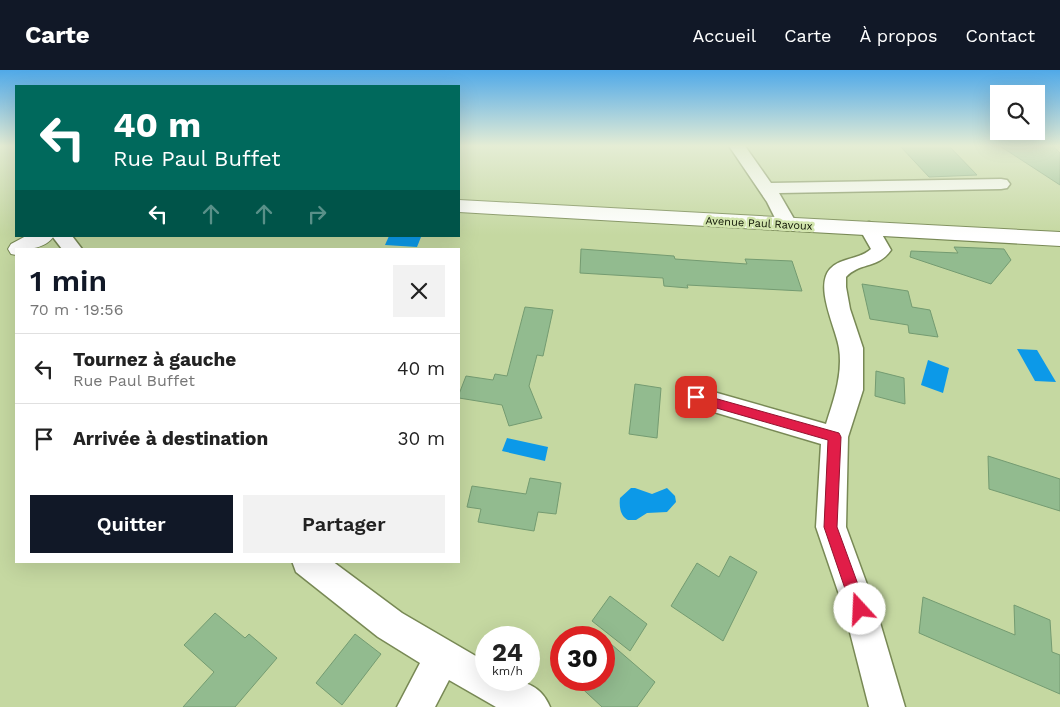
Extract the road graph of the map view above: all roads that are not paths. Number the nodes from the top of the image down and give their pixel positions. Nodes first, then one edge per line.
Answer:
1 (757, 176) edge
2 (1001, 184) dead end
3 (766, 188) junction
4 (460, 206) edge
5 (787, 224) junction
6 (869, 228) junction
7 (41, 237) edge
8 (63, 237) edge
9 (1060, 239) edge
10 (22, 248) edge
11 (71, 248) edge
12 (15, 252) edge
13 (0, 261) edge
14 (696, 397) dead end
15 (834, 437) junction
16 (310, 563) edge
17 (442, 657) junction
18 (415, 707) edge
19 (532, 707) edge
20 (887, 707) edge

1 - 3 street
2 - 3 street
3 - 5 street
4 - 5 street, Avenue Paul Ravoux
5 - 6 street, Avenue Paul Ravoux
6 - 9 street, Avenue Paul Ravoux
6 - 15 street
7 - 10 street
8 - 11 street
12 - 13 street
14 - 15 street
15 - 20 street
16 - 17 street
17 - 18 street
17 - 19 street

